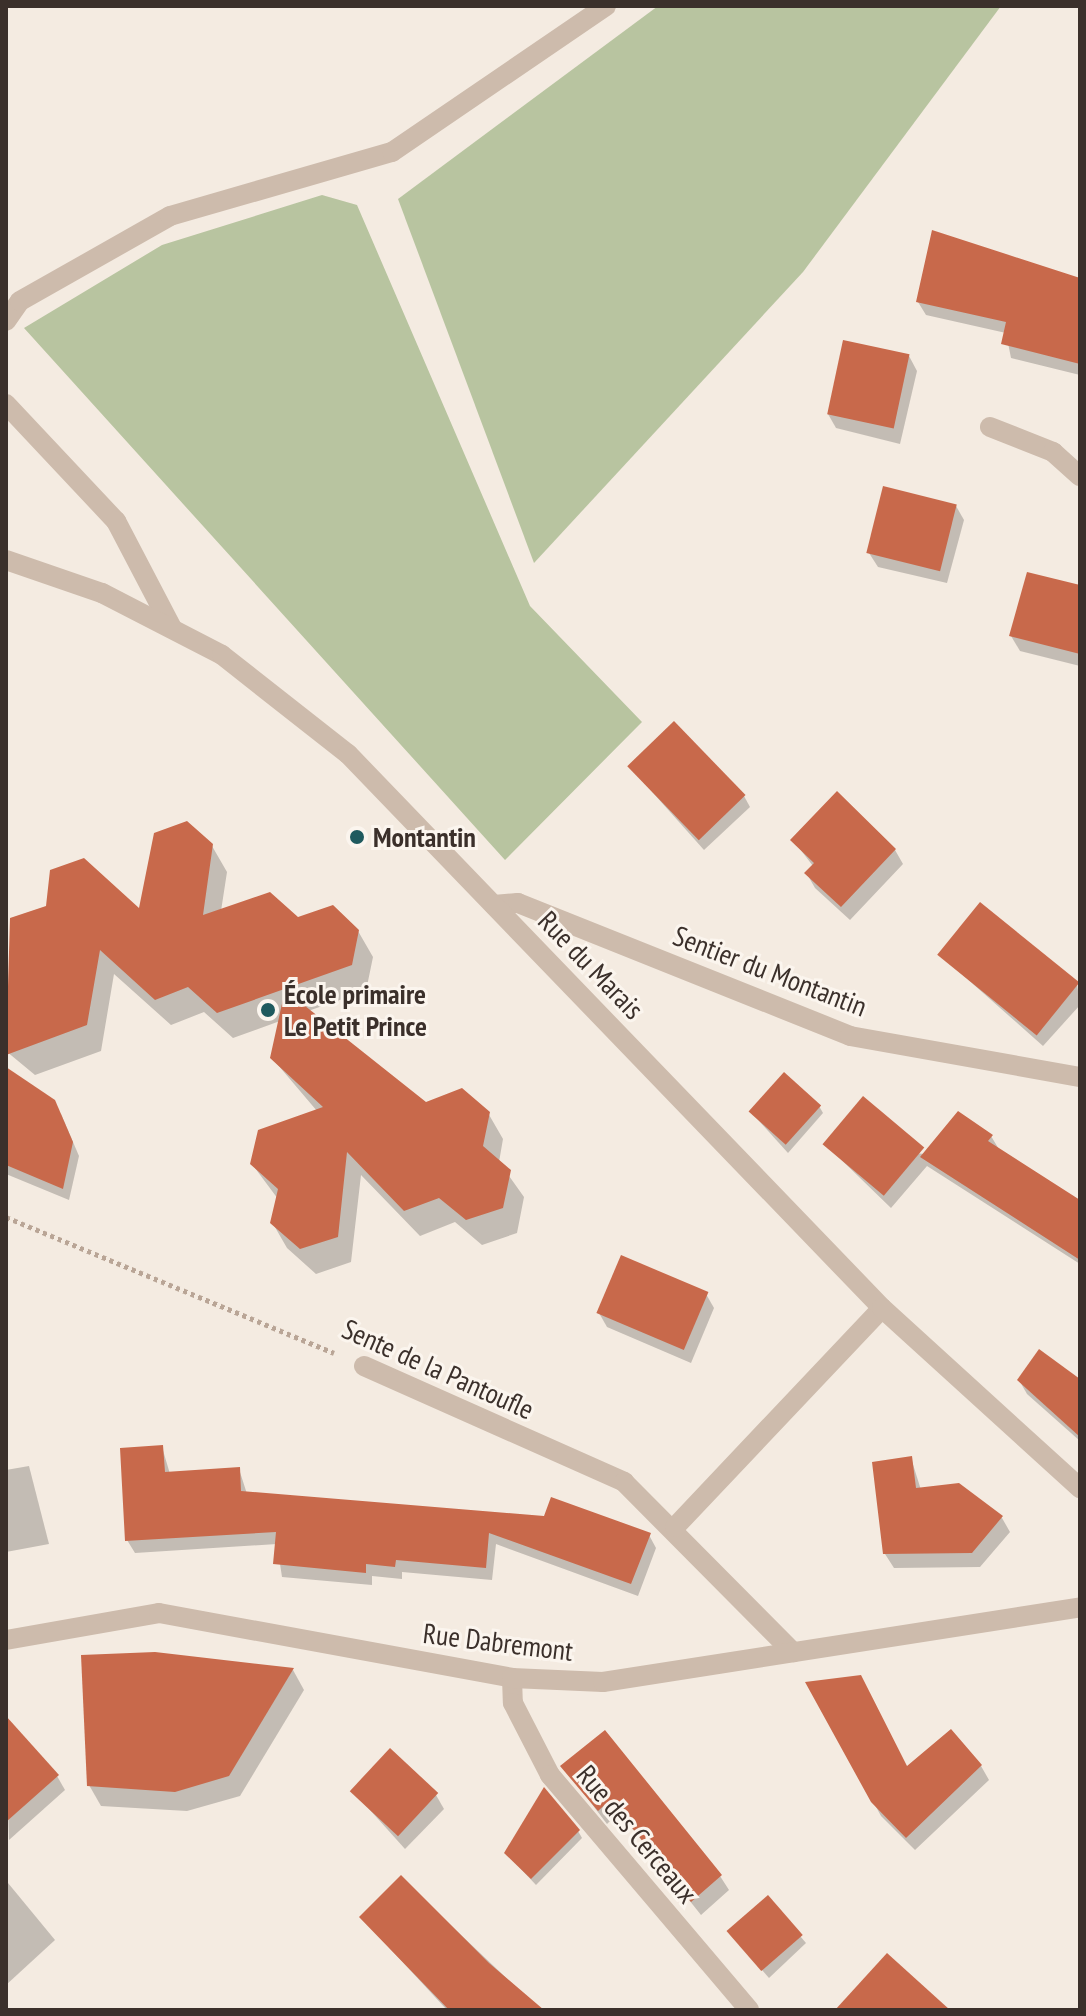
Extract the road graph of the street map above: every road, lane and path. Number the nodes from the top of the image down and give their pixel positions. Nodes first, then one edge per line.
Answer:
1 (606, 6) edge
2 (6, 321) edge
3 (6, 404) edge
4 (990, 427) dead end
5 (1080, 476) edge
6 (6, 560) edge
7 (172, 628) junction
8 (494, 905) junction
9 (1080, 1077) edge
10 (6, 1217) edge
11 (882, 1308) junction
12 (364, 1366) joint
13 (1080, 1488) edge
14 (675, 1527) junction
15 (1080, 1607) edge
16 (6, 1640) edge
17 (793, 1652) junction
18 (512, 1678) junction
19 (749, 2010) edge

1 - 2 street
3 - 7 street
4 - 5 street
6 - 7 street, Rue du Marais
7 - 8 street, Rue du Marais
8 - 9 street, Sentier du Montantin
8 - 11 street, Rue du Marais
10 - 12 path, Sente de la Pantoufle
11 - 13 street, Rue du Marais
11 - 14 street
12 - 14 street, Sente de la Pantoufle
14 - 17 street, Sente de la Pantoufle
15 - 17 street, Rue Dabremont
16 - 18 street, Rue Dabremont
17 - 18 street, Rue Dabremont
18 - 19 street, Rue des Cerceaux

